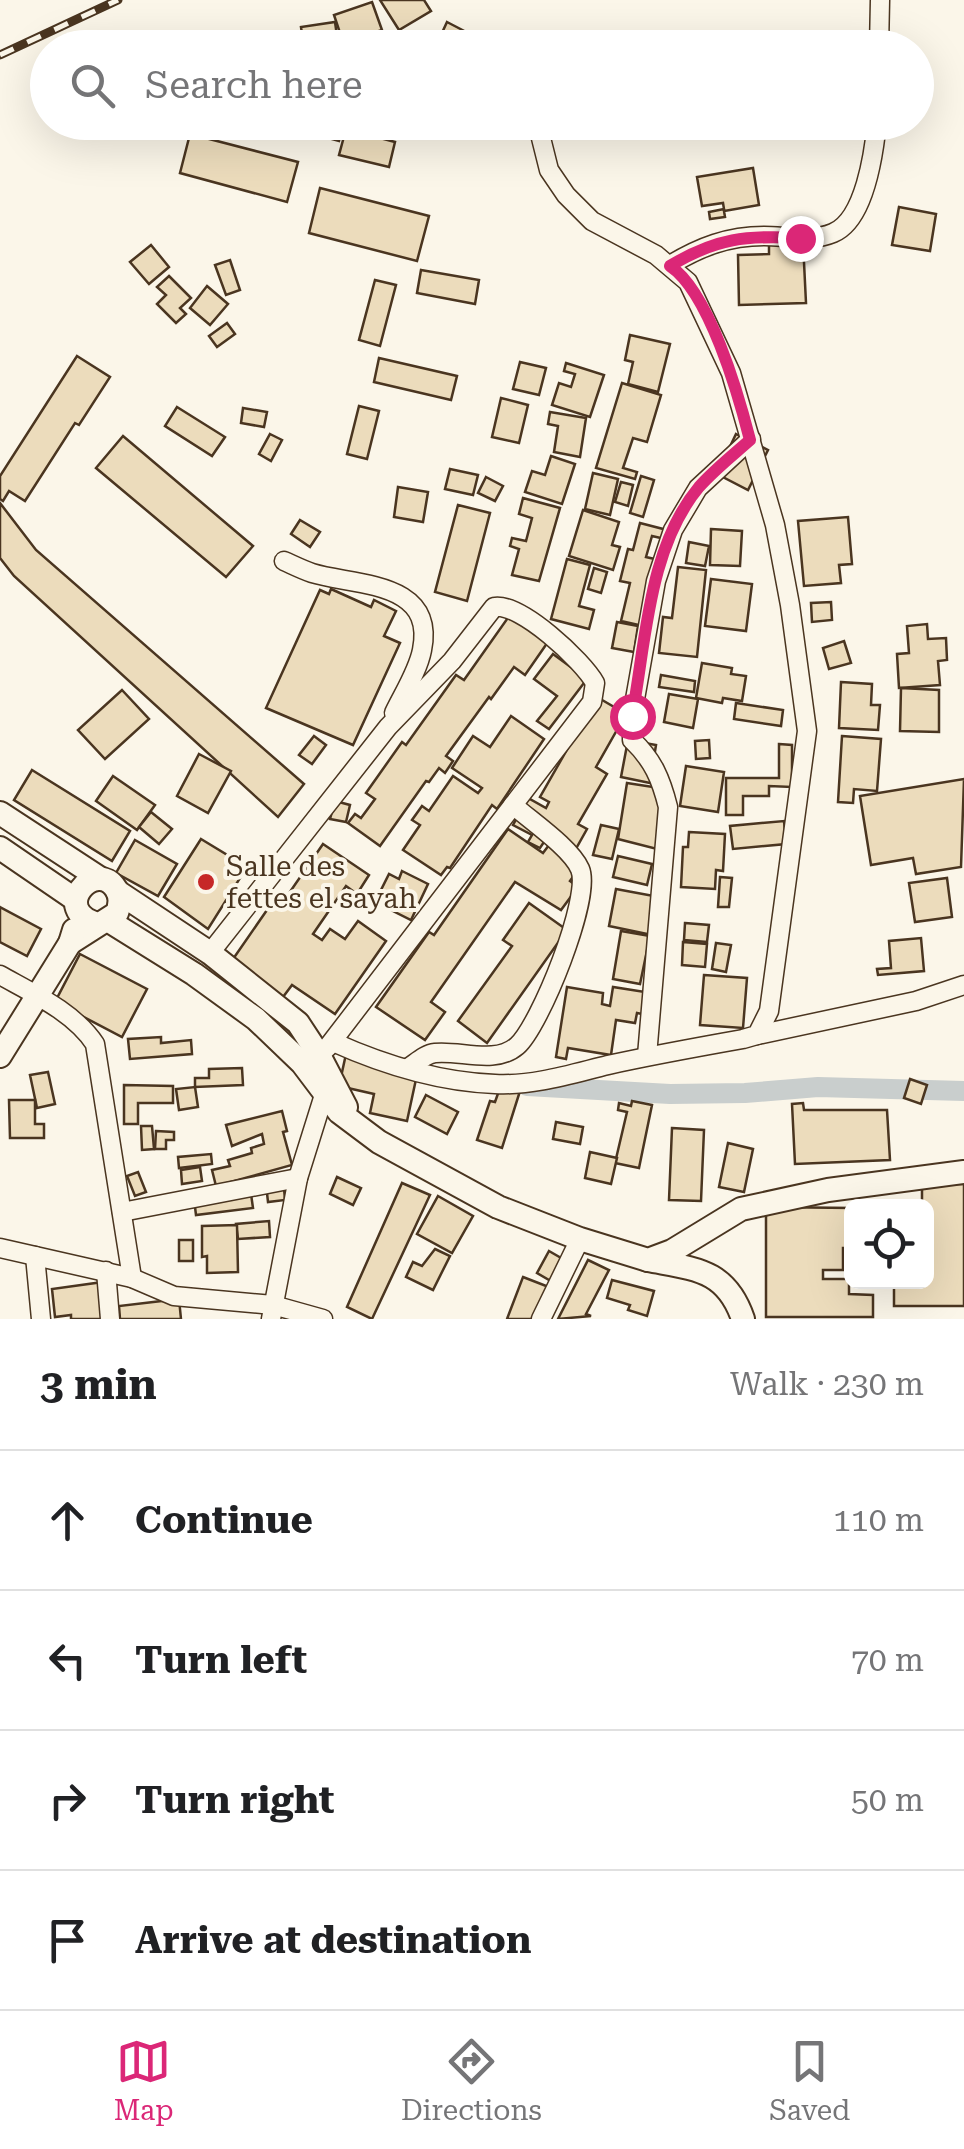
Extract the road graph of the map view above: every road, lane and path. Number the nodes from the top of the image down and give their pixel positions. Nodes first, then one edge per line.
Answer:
1 (880, 0) edge
2 (879, 30) edge
3 (542, 140) edge
4 (874, 140) edge
5 (670, 266) junction
6 (750, 440) junction
7 (284, 560) dead end
8 (388, 728) junction
9 (513, 805) junction
10 (0, 813) edge
11 (0, 848) edge
12 (110, 886) junction
13 (90, 914) junction
14 (210, 954) junction
15 (0, 975) edge
16 (964, 986) edge
17 (36, 994) junction
18 (758, 1035) junction
19 (0, 1056) edge
20 (320, 1056) junction
21 (647, 1056) junction
22 (408, 1068) junction
23 (324, 1096) junction
24 (354, 1123) junction
25 (964, 1172) edge
26 (298, 1178) junction
27 (122, 1212) junction
28 (580, 1239) junction
29 (0, 1248) edge
30 (36, 1256) junction
31 (648, 1260) junction
32 (106, 1271) junction
33 (132, 1278) junction
34 (272, 1312) edge
35 (42, 1319) edge
36 (110, 1319) edge
37 (323, 1319) edge
38 (541, 1319) edge
39 (743, 1319) edge

1 - 2 street
3 - 5 street
4 - 5 street
5 - 6 street
6 - 18 street
6 - 21 street
7 - 8 street
8 - 9 street
8 - 14 street
9 - 20 street
9 - 22 street
10 - 12 main road
11 - 13 main road
12 - 13 main road
12 - 13 main road
12 - 14 main road
13 - 17 main road
13 - 20 main road
14 - 20 main road
15 - 17 street
16 - 18 street
17 - 19 main road
17 - 27 street
18 - 21 street
20 - 22 street
20 - 23 main road
20 - 24 main road
21 - 22 street
23 - 24 main road
23 - 26 street
24 - 28 main road
25 - 31 main road
26 - 27 street
26 - 34 street
27 - 33 street
28 - 31 main road
28 - 38 street
29 - 30 street
30 - 32 street
30 - 35 street
31 - 39 main road
32 - 33 street
32 - 36 street
33 - 34 street
34 - 37 street

